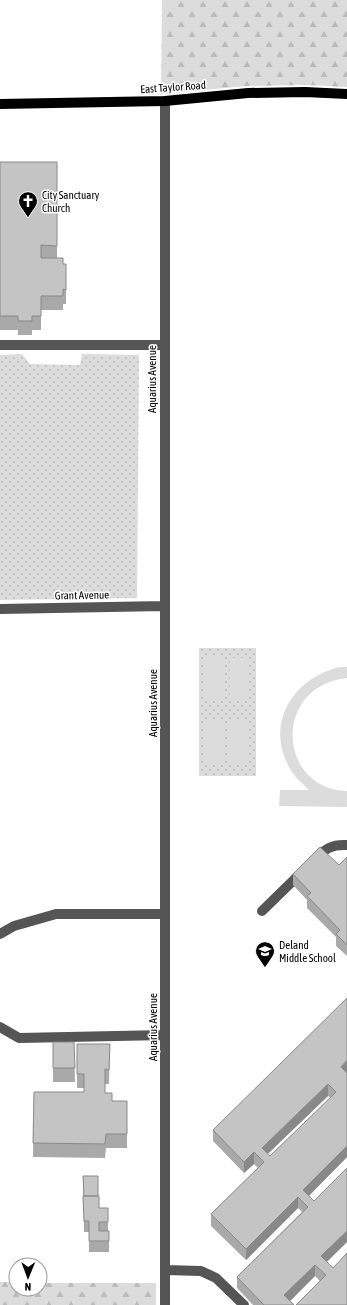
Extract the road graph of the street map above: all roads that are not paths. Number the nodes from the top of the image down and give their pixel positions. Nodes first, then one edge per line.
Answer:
1 (347, 94) edge
2 (165, 101) junction
3 (0, 104) edge
4 (0, 345) edge
5 (164, 345) junction
6 (164, 606) junction
7 (0, 609) edge
8 (347, 845) edge
9 (262, 911) dead end
10 (165, 914) junction
11 (0, 934) edge
12 (0, 1027) edge
13 (165, 1034) junction
14 (165, 1270) junction
15 (165, 1305) edge
16 (244, 1305) edge

1 - 2 main road, East Taylor Road
2 - 3 main road, East Taylor Road
2 - 5 street, Aquarius Avenue
4 - 5 street
5 - 6 street, Aquarius Avenue
6 - 7 street, Grant Avenue
6 - 10 street, Aquarius Avenue
8 - 9 street
10 - 11 street
10 - 13 street, Aquarius Avenue
12 - 13 street
13 - 14 street, Aquarius Avenue
14 - 15 street, Aquarius Avenue
14 - 16 street

